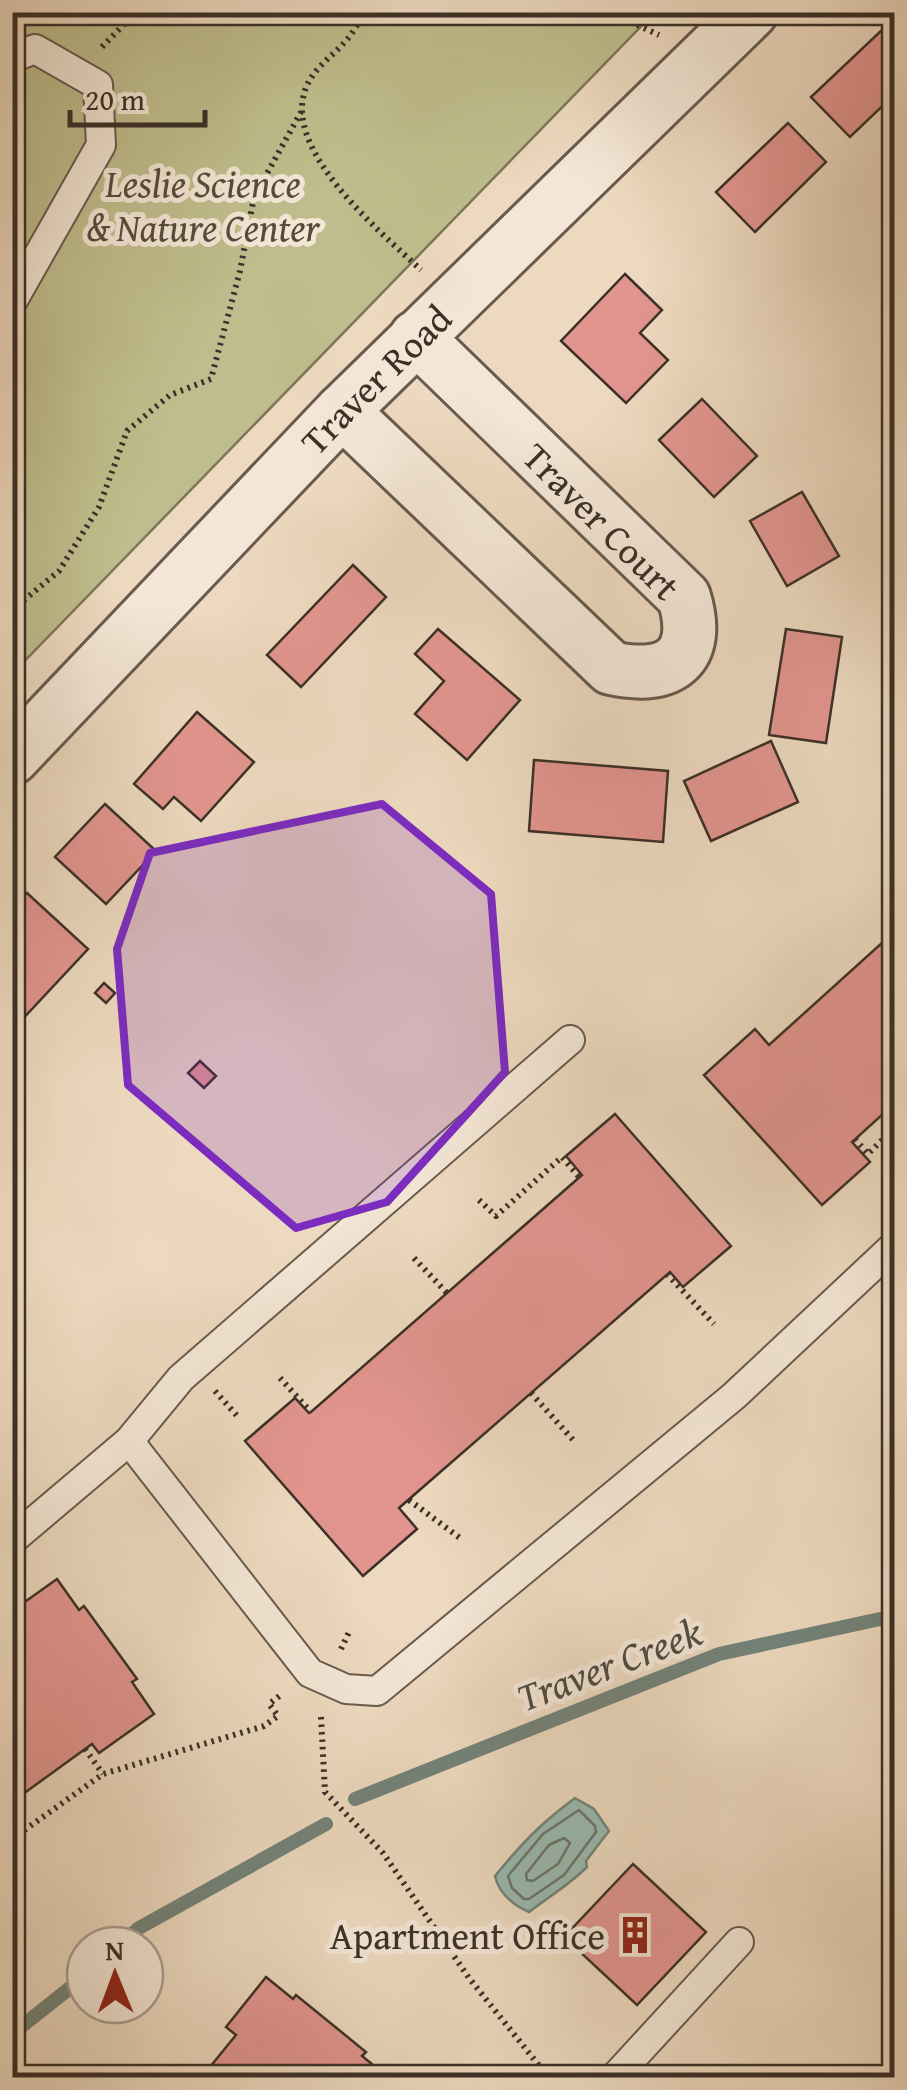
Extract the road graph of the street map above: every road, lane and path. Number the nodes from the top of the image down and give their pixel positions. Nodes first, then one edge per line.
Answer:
1 (365, 12) edge
2 (751, 12) edge
3 (12, 58) edge
4 (301, 112) junction
5 (423, 272) dead end
6 (12, 302) edge
7 (416, 337) junction
8 (342, 410) junction
9 (12, 610) edge
10 (12, 758) edge
11 (570, 1040) dead end
12 (894, 1128) edge
13 (855, 1139) dead end
14 (580, 1178) dead end
15 (480, 1200) dead end
16 (894, 1246) edge
17 (414, 1258) dead end
18 (667, 1274) dead end
19 (447, 1293) dead end
20 (714, 1324) dead end
21 (280, 1378) dead end
22 (532, 1393) dead end
23 (311, 1412) dead end
24 (129, 1441) junction
25 (575, 1442) dead end
26 (409, 1500) dead end
27 (460, 1538) dead end
28 (12, 1540) edge
29 (349, 1632) dead end
30 (317, 1677) junction
31 (85, 1749) dead end
32 (103, 1774) junction
33 (12, 1839) edge
34 (738, 1942) dead end
35 (550, 2078) edge
36 (614, 2078) edge

1 - 4 path
2 - 7 street, Traver Road
3 - 6 lane
4 - 5 path
4 - 9 path
7 - 8 street, Traver Road
7 - 8 street, Traver Court
8 - 10 street, Traver Road
11 - 24 lane
12 - 13 path
14 - 15 path
16 - 30 lane
17 - 19 path
18 - 20 path
21 - 23 path
22 - 25 path
24 - 28 lane
24 - 30 lane
26 - 27 path
29 - 30 path
30 - 32 path
30 - 35 path
31 - 32 path
32 - 33 path
34 - 36 lane

